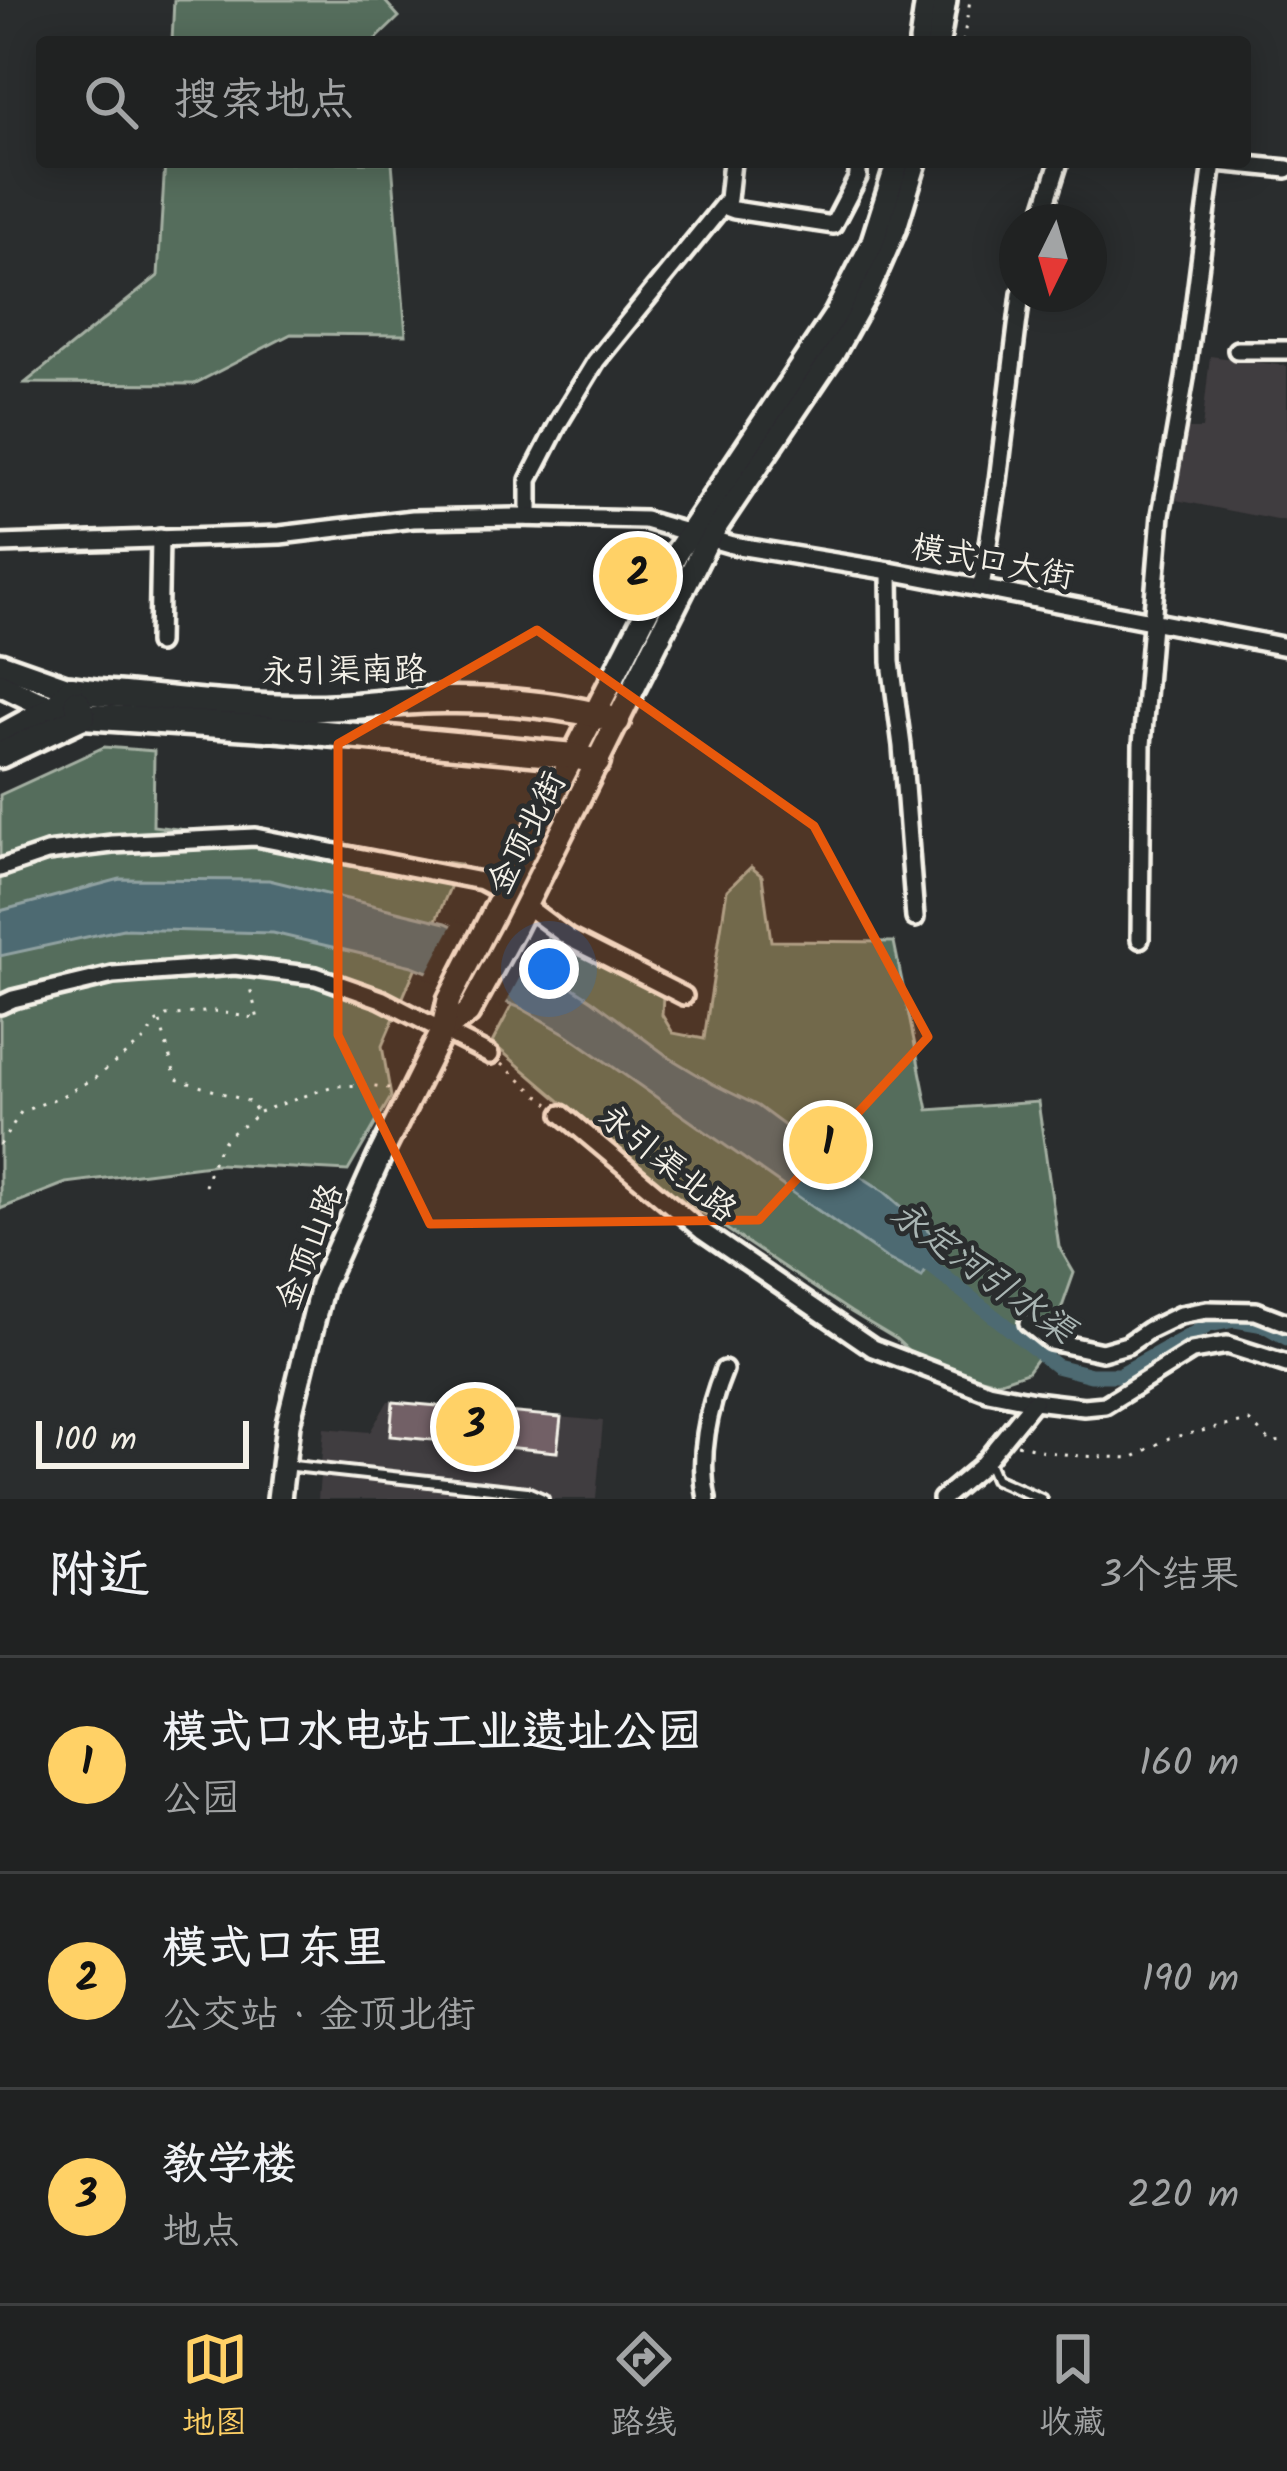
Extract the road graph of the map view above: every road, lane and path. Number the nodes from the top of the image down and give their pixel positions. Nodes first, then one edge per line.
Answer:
1 (927, 0) edge
2 (945, 0) edge
3 (970, 0) edge
4 (931, 36) edge
5 (934, 36) edge
6 (964, 36) edge
7 (1251, 166) edge
8 (731, 168) edge
9 (858, 168) edge
10 (896, 168) edge
11 (913, 168) edge
12 (1057, 168) edge
13 (1214, 168) edge
14 (1287, 169) edge
15 (1046, 204) edge
16 (723, 206) junction
17 (1020, 312) edge
18 (1237, 350) dead end
19 (1287, 350) edge
20 (529, 517) junction
21 (699, 534) junction
22 (160, 538) junction
23 (0, 544) edge
24 (890, 571) junction
25 (981, 588) junction
26 (1152, 620) junction
27 (158, 643) dead end
28 (1287, 647) edge
29 (0, 664) edge
30 (0, 684) edge
31 (63, 698) junction
32 (83, 716) junction
33 (607, 718) junction
34 (0, 737) edge
35 (0, 755) edge
36 (586, 759) junction
37 (0, 868) edge
38 (504, 893) junction
39 (524, 905) junction
40 (915, 918) dead end
41 (1140, 939) dead end
42 (250, 968) junction
43 (684, 996) dead end
44 (463, 997) junction
45 (0, 1005) edge
46 (160, 1021) junction
47 (442, 1031) junction
48 (490, 1055) joint
49 (411, 1094) junction
50 (257, 1112) junction
51 (562, 1114) joint
52 (0, 1145) edge
53 (205, 1186) dead end
54 (1028, 1323) dead end
55 (1287, 1323) edge
56 (1287, 1364) edge
57 (724, 1370) dead end
58 (1034, 1401) junction
59 (1001, 1440) junction
60 (1287, 1441) edge
61 (986, 1459) junction
62 (283, 1465) junction
63 (279, 1499) edge
64 (543, 1499) edge
65 (707, 1499) edge
66 (942, 1499) edge
67 (1041, 1499) edge

1 - 4 main road
2 - 5 main road
3 - 6 path
7 - 14 street
8 - 16 street
9 - 16 street
10 - 21 main road, 金顶北街
11 - 21 main road, 金顶北街
12 - 15 street
13 - 26 street
16 - 20 street
17 - 25 street
18 - 19 street
20 - 21 street, 模式口大街
20 - 22 street, 模式口大街
21 - 24 street, 模式口大街
21 - 33 main road, 金顶北街
22 - 23 street, 模式口大街
22 - 27 street
24 - 25 street, 模式口大街
24 - 40 street
25 - 26 street, 模式口大街
26 - 28 street, 模式口大街
26 - 41 street
29 - 31 main road
30 - 31 main road
31 - 32 main road
31 - 33 main road, 永引渠南路
31 - 34 main road
32 - 35 main road, 永引渠南路
32 - 36 main road, 永引渠南路
33 - 36 main road, 金顶北街
36 - 38 main road, 金顶北街
36 - 39 main road, 金顶北街
37 - 38 street
38 - 44 main road, 金顶北街
39 - 43 street
39 - 44 main road, 金顶北街
42 - 45 street
42 - 46 path
42 - 47 street
44 - 47 main road, 金顶北街
46 - 50 path
46 - 52 path
47 - 48 street
47 - 49 main road, 金顶山路
48 - 51 path, 永引渠北路
49 - 50 path
49 - 62 main road, 金顶山路
50 - 53 path
51 - 58 street, 永引渠北路
54 - 55 street
56 - 58 street, 永引渠北路
57 - 65 street
58 - 59 street
59 - 60 path
59 - 61 street
61 - 66 street
61 - 67 lane
62 - 63 main road, 金顶山路
62 - 64 lane

